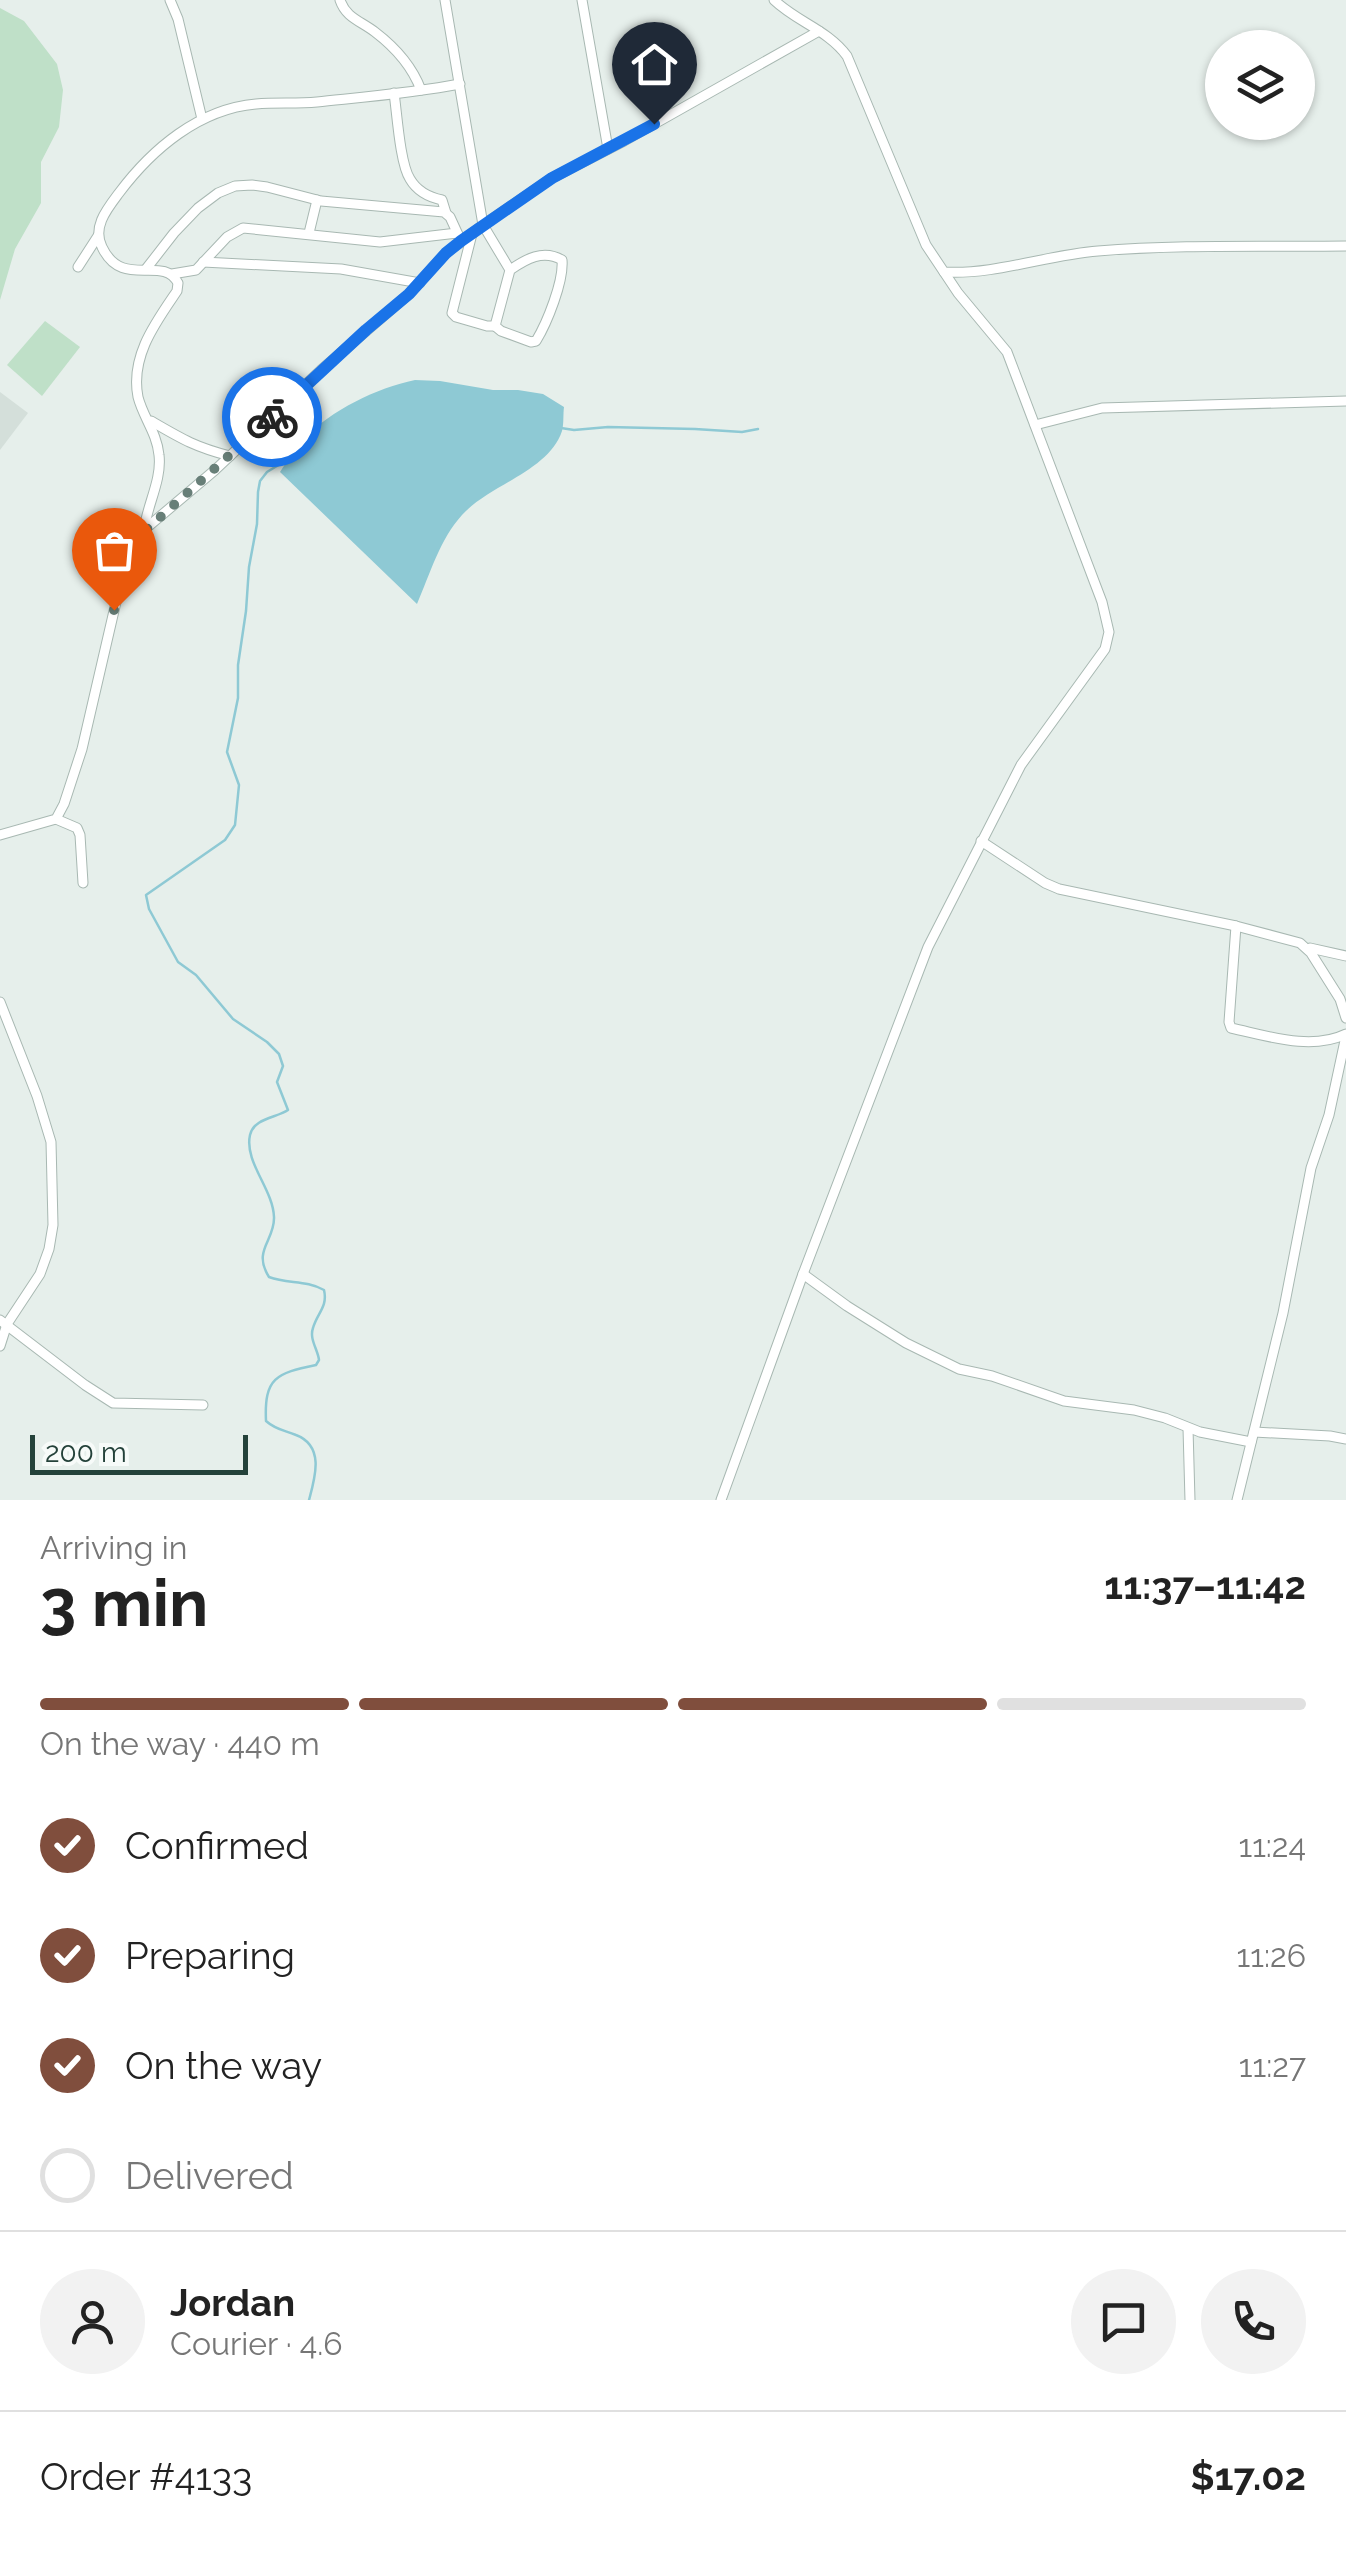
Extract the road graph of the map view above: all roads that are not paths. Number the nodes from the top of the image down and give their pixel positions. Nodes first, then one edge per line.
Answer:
1 (169, 0) edge
2 (340, 0) edge
3 (445, 0) edge
4 (582, 0) edge
5 (774, 0) edge
6 (819, 30) junction
7 (460, 84) junction
8 (421, 90) junction
9 (394, 93) junction
10 (202, 119) junction
11 (608, 150) junction
12 (317, 200) junction
13 (446, 213) junction
14 (483, 225) junction
15 (309, 233) junction
16 (472, 234) junction
17 (98, 236) junction
18 (459, 237) junction
19 (1346, 246) edge
20 (203, 262) junction
21 (78, 267) dead end
22 (150, 268) junction
23 (510, 270) junction
24 (944, 272) junction
25 (178, 277) junction
26 (420, 283) junction
27 (496, 326) junction
28 (1346, 400) edge
29 (149, 420) junction
30 (1035, 425) junction
31 (230, 456) junction
32 (144, 530) junction
33 (56, 818) junction
34 (0, 835) edge
35 (981, 841) junction
36 (83, 884) dead end
37 (1236, 926) junction
38 (1307, 948) junction
39 (1346, 956) edge
40 (0, 1002) edge
41 (1346, 1018) edge
42 (1346, 1035) edge
43 (803, 1274) junction
44 (3, 1327) edge
45 (0, 1346) edge
46 (203, 1406) dead end
47 (1188, 1428) junction
48 (1252, 1437) junction
49 (1346, 1439) edge
50 (721, 1500) edge
51 (1190, 1500) edge
52 (1237, 1500) edge

1 - 10 street
2 - 8 street
3 - 7 street
4 - 11 street
5 - 6 street
6 - 11 street
6 - 24 street
7 - 8 street
7 - 14 street
8 - 9 street
9 - 10 street
9 - 13 street
10 - 17 street
11 - 14 street
12 - 13 street
12 - 15 street
12 - 22 street
13 - 18 street
14 - 16 street
14 - 23 street
15 - 18 street
15 - 20 street
16 - 18 street
16 - 27 street
17 - 21 street
17 - 22 street
18 - 26 street
19 - 24 street
20 - 25 street
20 - 26 street
22 - 25 street
23 - 27 street
23 - 27 street
24 - 30 street
25 - 29 street
26 - 31 street
28 - 30 street
29 - 31 street
29 - 32 street
30 - 35 street
31 - 32 street
32 - 33 street
33 - 34 street
33 - 36 street
35 - 37 street
35 - 43 street
37 - 38 street
37 - 42 street
38 - 39 street
38 - 41 street
40 - 44 street
42 - 48 street
43 - 47 street
43 - 50 street
44 - 45 street
44 - 46 street
47 - 48 street
47 - 51 street
48 - 49 street
48 - 52 street

